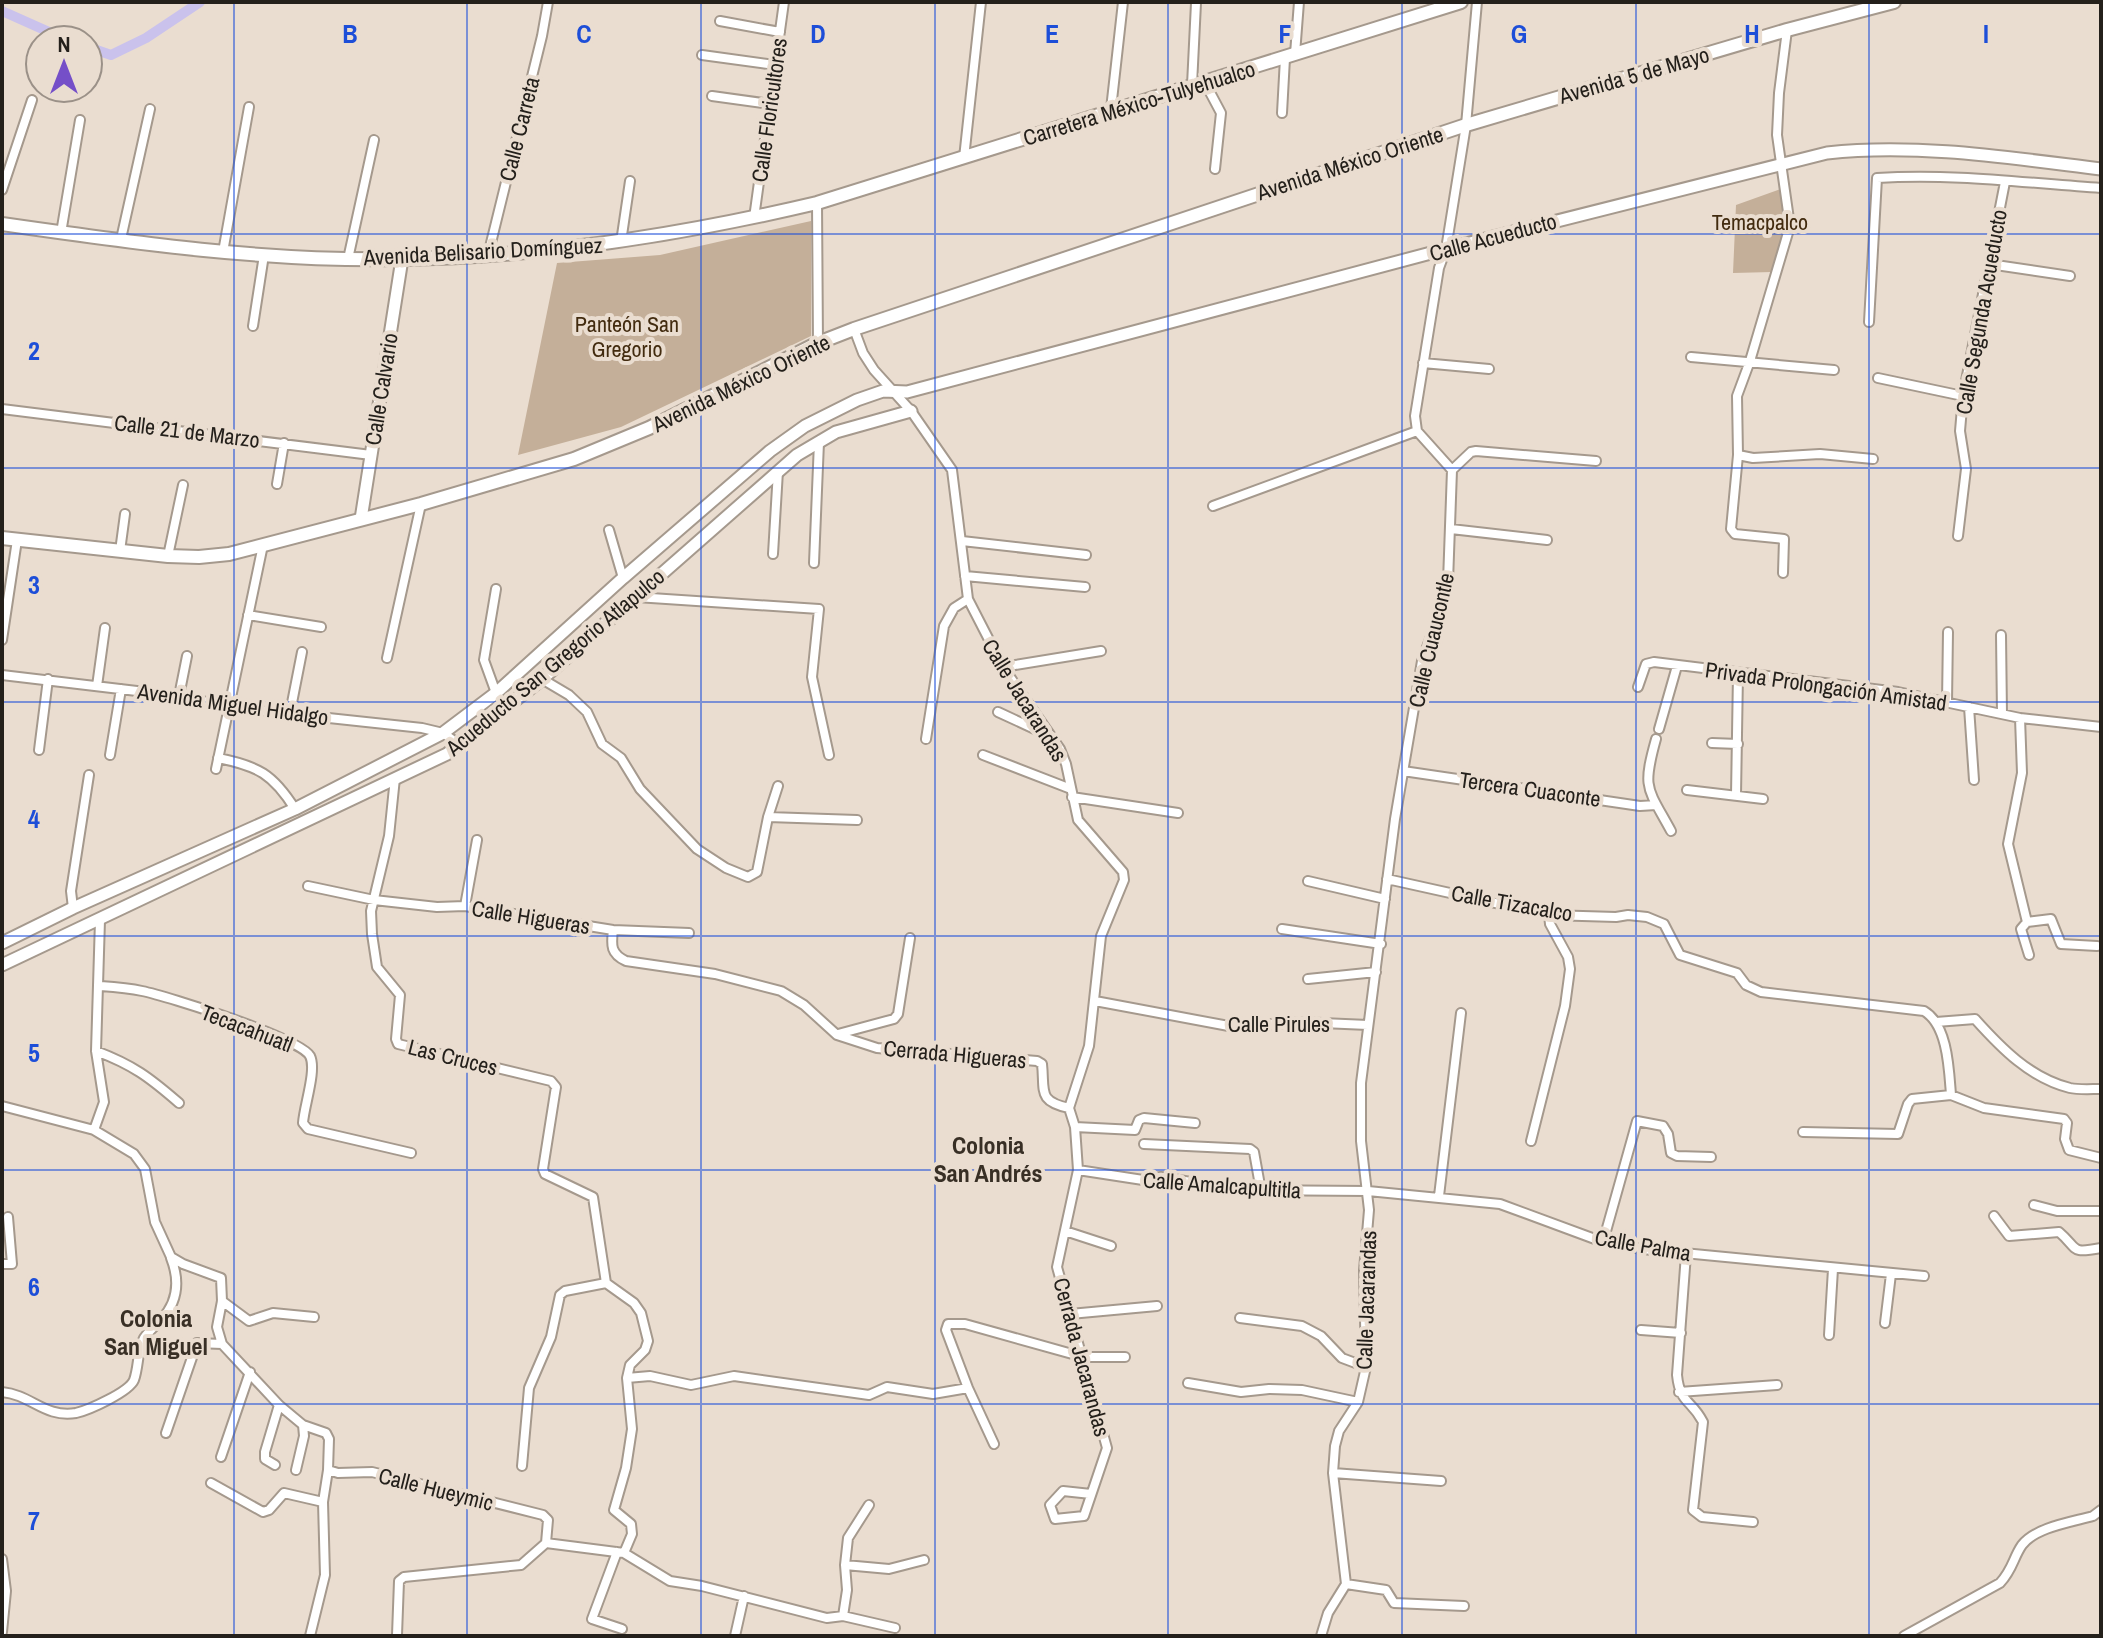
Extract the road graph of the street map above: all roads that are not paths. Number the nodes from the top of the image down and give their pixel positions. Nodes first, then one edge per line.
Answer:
1 (548, 2) edge
2 (784, 2) edge
3 (981, 2) edge
4 (1123, 2) edge
5 (1299, 2) edge
6 (1461, 2) edge
7 (1477, 2) edge
8 (1894, 2) edge
9 (1196, 3) edge
10 (720, 21) dead end
11 (1787, 30) junction
12 (780, 32) junction
13 (702, 55) dead end
14 (1290, 56) junction
15 (775, 65) junction
16 (1198, 83) junction
17 (712, 96) dead end
18 (31, 104) edge
19 (770, 104) junction
20 (249, 107) dead end
21 (150, 109) dead end
22 (1111, 109) junction
23 (1282, 113) dead end
24 (80, 120) dead end
25 (1466, 125) junction
26 (374, 140) dead end
27 (964, 158) junction
28 (1781, 163) junction
29 (1215, 169) dead end
30 (2101, 169) edge
31 (630, 181) dead end
32 (2005, 182) junction
33 (2101, 188) edge
34 (2, 190) edge
35 (817, 203) junction
36 (754, 218) junction
37 (2, 224) edge
38 (61, 233) junction
39 (121, 239) junction
40 (621, 242) junction
41 (1446, 249) junction
42 (223, 252) junction
43 (264, 255) junction
44 (488, 255) junction
45 (348, 259) junction
46 (402, 259) junction
47 (1989, 264) junction
48 (2070, 276) dead end
49 (1869, 322) dead end
50 (253, 326) dead end
51 (854, 329) junction
52 (818, 343) junction
53 (1691, 357) dead end
54 (1750, 361) junction
55 (1423, 363) junction
56 (1489, 369) dead end
57 (1834, 370) dead end
58 (1878, 378) dead end
59 (893, 392) junction
60 (1963, 396) junction
61 (2, 409) edge
62 (911, 411) junction
63 (1417, 431) junction
64 (819, 442) junction
65 (284, 443) junction
66 (371, 455) junction
67 (1738, 455) junction
68 (1873, 459) dead end
69 (1596, 461) dead end
70 (778, 470) junction
71 (1452, 470) junction
72 (277, 484) dead end
73 (183, 485) dead end
74 (421, 504) junction
75 (1213, 506) dead end
76 (125, 514) dead end
77 (361, 519) junction
78 (1451, 529) junction
79 (609, 530) dead end
80 (1958, 536) dead end
81 (2, 538) edge
82 (17, 540) junction
83 (1547, 540) dead end
84 (962, 541) junction
85 (263, 545) junction
86 (120, 551) junction
87 (773, 554) dead end
88 (1086, 555) dead end
89 (168, 556) junction
90 (814, 563) dead end
91 (1783, 573) dead end
92 (965, 576) junction
93 (623, 578) junction
94 (1085, 587) dead end
95 (496, 589) dead end
96 (636, 597) junction
97 (968, 599) junction
98 (248, 615) junction
99 (321, 627) dead end
100 (105, 628) dead end
101 (1948, 632) dead end
102 (2001, 635) dead end
103 (2, 640) edge
104 (1101, 651) dead end
105 (302, 652) dead end
106 (187, 656) dead end
107 (387, 658) dead end
108 (1677, 666) junction
109 (1003, 667) junction
110 (1738, 674) junction
111 (2, 675) edge
112 (48, 679) junction
113 (542, 679) junction
114 (97, 686) junction
115 (1638, 687) dead end
116 (121, 689) junction
117 (496, 693) junction
118 (179, 696) junction
119 (1947, 702) junction
120 (228, 705) junction
121 (1969, 707) junction
122 (998, 712) dead end
123 (290, 713) junction
124 (2002, 714) junction
125 (2020, 718) junction
126 (2101, 727) edge
127 (443, 733) junction
128 (1052, 737) junction
129 (926, 739) dead end
130 (1712, 743) dead end
131 (1738, 744) junction
132 (460, 745) junction
133 (39, 750) dead end
134 (110, 755) dead end
135 (829, 755) dead end
136 (983, 755) dead end
137 (218, 758) junction
138 (216, 769) dead end
139 (1403, 771) junction
140 (89, 775) dead end
141 (395, 778) junction
142 (1974, 780) dead end
143 (778, 786) dead end
144 (1687, 790) dead end
145 (1071, 793) junction
146 (1736, 795) junction
147 (1763, 799) dead end
148 (1656, 805) junction
149 (295, 809) junction
150 (1178, 813) dead end
151 (768, 817) junction
152 (857, 820) dead end
153 (1671, 831) dead end
154 (477, 840) dead end
155 (1387, 879) junction
156 (1308, 881) dead end
157 (308, 886) dead end
158 (1385, 899) junction
159 (374, 900) junction
160 (465, 906) junction
161 (73, 908) junction
162 (1549, 915) junction
163 (100, 920) junction
164 (2027, 922) junction
165 (1282, 929) dead end
166 (613, 930) junction
167 (689, 933) dead end
168 (910, 938) dead end
169 (2, 943) edge
170 (1381, 944) junction
171 (2097, 946) dead end
172 (2029, 955) dead end
173 (2, 965) edge
174 (1376, 972) junction
175 (1308, 979) dead end
176 (99, 986) junction
177 (1095, 1001) junction
178 (1461, 1013) dead end
179 (1936, 1022) junction
180 (1368, 1025) junction
181 (837, 1035) junction
182 (96, 1051) junction
183 (2101, 1089) edge
184 (1951, 1095) junction
185 (179, 1103) dead end
186 (2, 1106) edge
187 (1069, 1108) junction
188 (1195, 1123) dead end
189 (1075, 1127) junction
190 (94, 1130) junction
191 (1803, 1132) dead end
192 (1531, 1141) dead end
193 (1144, 1144) dead end
194 (411, 1153) dead end
195 (1711, 1157) dead end
196 (2101, 1158) edge
197 (1078, 1170) junction
198 (1366, 1170) joint
199 (1261, 1191) junction
200 (1368, 1191) junction
201 (1439, 1196) junction
202 (2034, 1205) dead end
203 (2101, 1211) edge
204 (1994, 1216) dead end
205 (8, 1217) dead end
206 (1065, 1231) junction
207 (1603, 1242) junction
208 (1111, 1246) dead end
209 (2101, 1248) edge
210 (1686, 1254) junction
211 (171, 1257) junction
212 (2, 1264) edge
213 (1833, 1269) junction
214 (1891, 1274) junction
215 (1924, 1276) dead end
216 (606, 1283) junction
217 (222, 1301) junction
218 (1157, 1306) dead end
219 (1070, 1314) junction
220 (314, 1317) dead end
221 (1240, 1318) dead end
222 (1885, 1323) dead end
223 (1641, 1330) dead end
224 (1681, 1333) junction
225 (1829, 1335) dead end
226 (222, 1344) junction
227 (1083, 1357) junction
228 (1125, 1357) dead end
229 (1366, 1367) junction
230 (250, 1372) junction
231 (627, 1378) junction
232 (1188, 1383) dead end
233 (1777, 1385) dead end
234 (968, 1388) junction
235 (2, 1392) edge
236 (1679, 1392) junction
237 (1358, 1402) junction
238 (279, 1405) junction
239 (303, 1425) junction
240 (166, 1433) dead end
241 (994, 1444) dead end
242 (221, 1457) dead end
243 (275, 1465) dead end
244 (522, 1466) dead end
245 (296, 1470) dead end
246 (328, 1470) junction
247 (1333, 1473) junction
248 (1441, 1481) dead end
249 (211, 1483) dead end
250 (1091, 1494) junction
251 (323, 1502) junction
252 (869, 1505) dead end
253 (2101, 1510) edge
254 (1753, 1522) dead end
255 (546, 1543) junction
256 (621, 1553) junction
257 (2, 1559) edge
258 (924, 1560) dead end
259 (845, 1565) junction
260 (1346, 1584) junction
261 (744, 1596) junction
262 (1464, 1606) dead end
263 (843, 1616) junction
264 (895, 1628) dead end
265 (622, 1629) dead end
266 (2, 1632) edge
267 (397, 1635) edge
268 (310, 1636) edge
269 (735, 1636) edge
270 (1321, 1636) edge
271 (1904, 1636) edge

1 - 44 street, Calle Carreta
2 - 12 street, Calle Floricultores
3 - 27 street
4 - 22 street
5 - 14 street
6 - 14 main road, Carretera México-Tulyehualco
7 - 25 street
8 - 11 main road, Avenida 5 de Mayo
9 - 16 street
10 - 12 street
11 - 25 main road, Avenida 5 de Mayo
11 - 28 street
12 - 15 street, Calle Floricultores
13 - 15 street
14 - 16 main road, Carretera México-Tulyehualco
14 - 23 street
15 - 19 street, Calle Floricultores
16 - 22 main road, Carretera México-Tulyehualco
16 - 29 street
17 - 19 street
18 - 34 street
19 - 36 street, Calle Floricultores
20 - 42 street
21 - 39 street
22 - 27 main road, Carretera México-Tulyehualco
24 - 38 street
25 - 41 street
25 - 51 main road, Avenida México Oriente
26 - 45 street
27 - 35 main road, Carretera México-Tulyehualco
28 - 30 street, Calle Acueducto
28 - 41 street, Calle Acueducto
28 - 54 street
31 - 40 street
32 - 33 street
32 - 47 street, Calle Segunda Acueducto
32 - 49 street
35 - 36 main road, Avenida Belisario Domínguez
35 - 52 street
36 - 40 main road, Avenida Belisario Domínguez
37 - 38 main road, Avenida Belisario Domínguez
38 - 39 main road, Avenida Belisario Domínguez
39 - 42 main road, Avenida Belisario Domínguez
40 - 44 main road, Avenida Belisario Domínguez
41 - 55 street
41 - 59 street, Calle Acueducto
42 - 43 main road, Avenida Belisario Domínguez
43 - 45 main road, Avenida Belisario Domínguez
43 - 50 street
44 - 46 main road, Avenida Belisario Domínguez
45 - 46 main road, Avenida Belisario Domínguez
46 - 66 street, Calle Calvario
47 - 48 street
47 - 60 street, Calle Segunda Acueducto
51 - 52 main road, Avenida México Oriente
51 - 59 street, Calle Jacarandas
52 - 74 main road, Avenida México Oriente
53 - 54 street
54 - 57 street
54 - 67 street
55 - 56 street
55 - 63 street
58 - 60 street
59 - 62 street, Calle Jacarandas
59 - 93 street, Acueducto San Gregorio Atlapulco
60 - 80 street, Calle Segunda Acueducto
61 - 65 street, Calle 21 de Marzo
62 - 64 street, Acueducto San Gregorio Atlapulco
62 - 84 street, Calle Jacarandas
63 - 71 street
63 - 75 street
64 - 70 street, Acueducto San Gregorio Atlapulco
64 - 90 street
65 - 66 street, Calle 21 de Marzo
65 - 72 street
66 - 77 street, Calle Calvario
67 - 68 street
67 - 91 street
69 - 71 street
70 - 87 street
70 - 96 street, Acueducto San Gregorio Atlapulco
71 - 78 street, Calle Cuaucontle
73 - 89 street
74 - 77 main road, Avenida México Oriente
74 - 107 street
76 - 86 street
77 - 85 main road, Avenida México Oriente
78 - 83 street
78 - 139 street, Calle Cuaucontle
79 - 93 street
81 - 82 main road, Avenida México Oriente
82 - 86 main road, Avenida México Oriente
82 - 103 street
84 - 88 street
84 - 92 street, Calle Jacarandas
85 - 89 main road, Avenida México Oriente
85 - 98 street
86 - 89 main road, Avenida México Oriente
92 - 94 street
92 - 97 street, Calle Jacarandas
93 - 117 street, Acueducto San Gregorio Atlapulco
95 - 117 street
96 - 113 street, Acueducto San Gregorio Atlapulco
96 - 135 street
97 - 109 street, Calle Jacarandas
97 - 129 street
98 - 99 street
98 - 120 street
100 - 114 street
101 - 119 street
102 - 124 street
104 - 109 street
105 - 123 street
106 - 118 street
108 - 110 street, Privada Prolongación Amistad
108 - 115 street, Privada Prolongación Amistad
108 - 148 street
109 - 128 street, Calle Jacarandas
110 - 119 street, Privada Prolongación Amistad
110 - 131 street
111 - 112 street, Avenida Miguel Hidalgo
112 - 114 street, Avenida Miguel Hidalgo
112 - 133 street
113 - 132 street, Acueducto San Gregorio Atlapulco
113 - 151 street
114 - 116 street, Avenida Miguel Hidalgo
116 - 118 street, Avenida Miguel Hidalgo
116 - 134 street
117 - 127 street, Acueducto San Gregorio Atlapulco
118 - 120 street, Avenida Miguel Hidalgo
119 - 121 street, Privada Prolongación Amistad
120 - 123 street, Avenida Miguel Hidalgo
120 - 137 street
121 - 124 street, Privada Prolongación Amistad
121 - 142 street
122 - 128 street
123 - 127 street, Avenida Miguel Hidalgo
124 - 125 street, Privada Prolongación Amistad
125 - 126 street, Privada Prolongación Amistad
125 - 164 street
127 - 132 street, Avenida Miguel Hidalgo
127 - 149 street, Acueducto San Gregorio Atlapulco
128 - 145 street, Calle Jacarandas
130 - 131 street
131 - 146 street
132 - 141 street, Acueducto San Gregorio Atlapulco
136 - 145 street
137 - 138 street
137 - 149 street
139 - 148 street, Tercera Cuaconte
139 - 155 street, Calle Cuaucontle
140 - 161 street
141 - 159 street, Las Cruces
141 - 163 street, Acueducto San Gregorio Atlapulco
143 - 151 street
144 - 146 street
145 - 150 street
145 - 177 street, Calle Jacarandas
146 - 147 street
148 - 153 street
149 - 161 street, Acueducto San Gregorio Atlapulco
151 - 152 street
154 - 160 street
155 - 158 street, Calle Cuaucontle
155 - 162 street, Calle Tizacalco
156 - 158 street
157 - 159 street, Calle Higueras
158 - 170 street, Calle Cuaucontle
159 - 160 street, Calle Higueras
159 - 216 street, Las Cruces
160 - 166 street, Calle Higueras
161 - 169 street, Acueducto San Gregorio Atlapulco
162 - 179 street, Calle Tizacalco
162 - 192 street
163 - 173 street, Acueducto San Gregorio Atlapulco
163 - 176 street
164 - 171 street
164 - 172 street
165 - 170 street
166 - 167 street, Calle Higueras
166 - 181 street, Cerrada Higueras
168 - 181 street
170 - 174 street, Calle Cuaucontle
174 - 175 street
174 - 180 street, Calle Cuaucontle
176 - 182 street
176 - 194 street, Tecacahuatl
177 - 180 street, Calle Pirules
177 - 187 street, Calle Jacarandas
178 - 201 street
179 - 183 street
179 - 184 street
180 - 198 street, Calle Cuaucontle
181 - 187 street, Cerrada Higueras
182 - 185 street
182 - 190 street
184 - 191 street
184 - 196 street
186 - 190 street
187 - 189 street
188 - 189 street
189 - 197 street
190 - 211 street
193 - 199 street
195 - 207 street
197 - 199 street, Calle Amalcapultitla
197 - 206 street, Cerrada Jacarandas
198 - 200 street, Calle Jacarandas
199 - 200 street, Calle Amalcapultitla
200 - 201 street, Calle Palma
200 - 229 street, Calle Jacarandas
201 - 207 street, Calle Palma
202 - 203 street
204 - 209 street
205 - 212 street
206 - 208 street
206 - 219 street, Cerrada Jacarandas
207 - 210 street, Calle Palma
210 - 213 street, Calle Palma
210 - 224 street
211 - 217 street
211 - 235 street
213 - 214 street, Calle Palma
213 - 225 street
214 - 215 street, Calle Palma
214 - 222 street
216 - 231 street
216 - 244 street
217 - 220 street
217 - 226 street
218 - 219 street
219 - 227 street, Cerrada Jacarandas
221 - 229 street
223 - 224 street
224 - 236 street
226 - 230 street
226 - 240 street
227 - 228 street
227 - 234 street
227 - 250 street, Cerrada Jacarandas
229 - 237 street, Calle Jacarandas
230 - 238 street
230 - 242 street
231 - 234 street
231 - 256 street
232 - 237 street
233 - 236 street
234 - 241 street
236 - 254 street
237 - 247 street, Calle Jacarandas
238 - 239 street
238 - 243 street
239 - 245 street
239 - 246 street
246 - 251 street
246 - 255 street, Calle Hueymic
247 - 248 street
247 - 260 street, Calle Jacarandas
249 - 251 street
250 - 250 street, Cerrada Jacarandas
251 - 268 street
252 - 259 street
253 - 271 street
255 - 256 street
255 - 267 street
256 - 261 street
256 - 265 street
257 - 266 street
258 - 259 street
259 - 263 street
260 - 262 street
260 - 270 street
261 - 263 street
261 - 269 street
263 - 264 street

